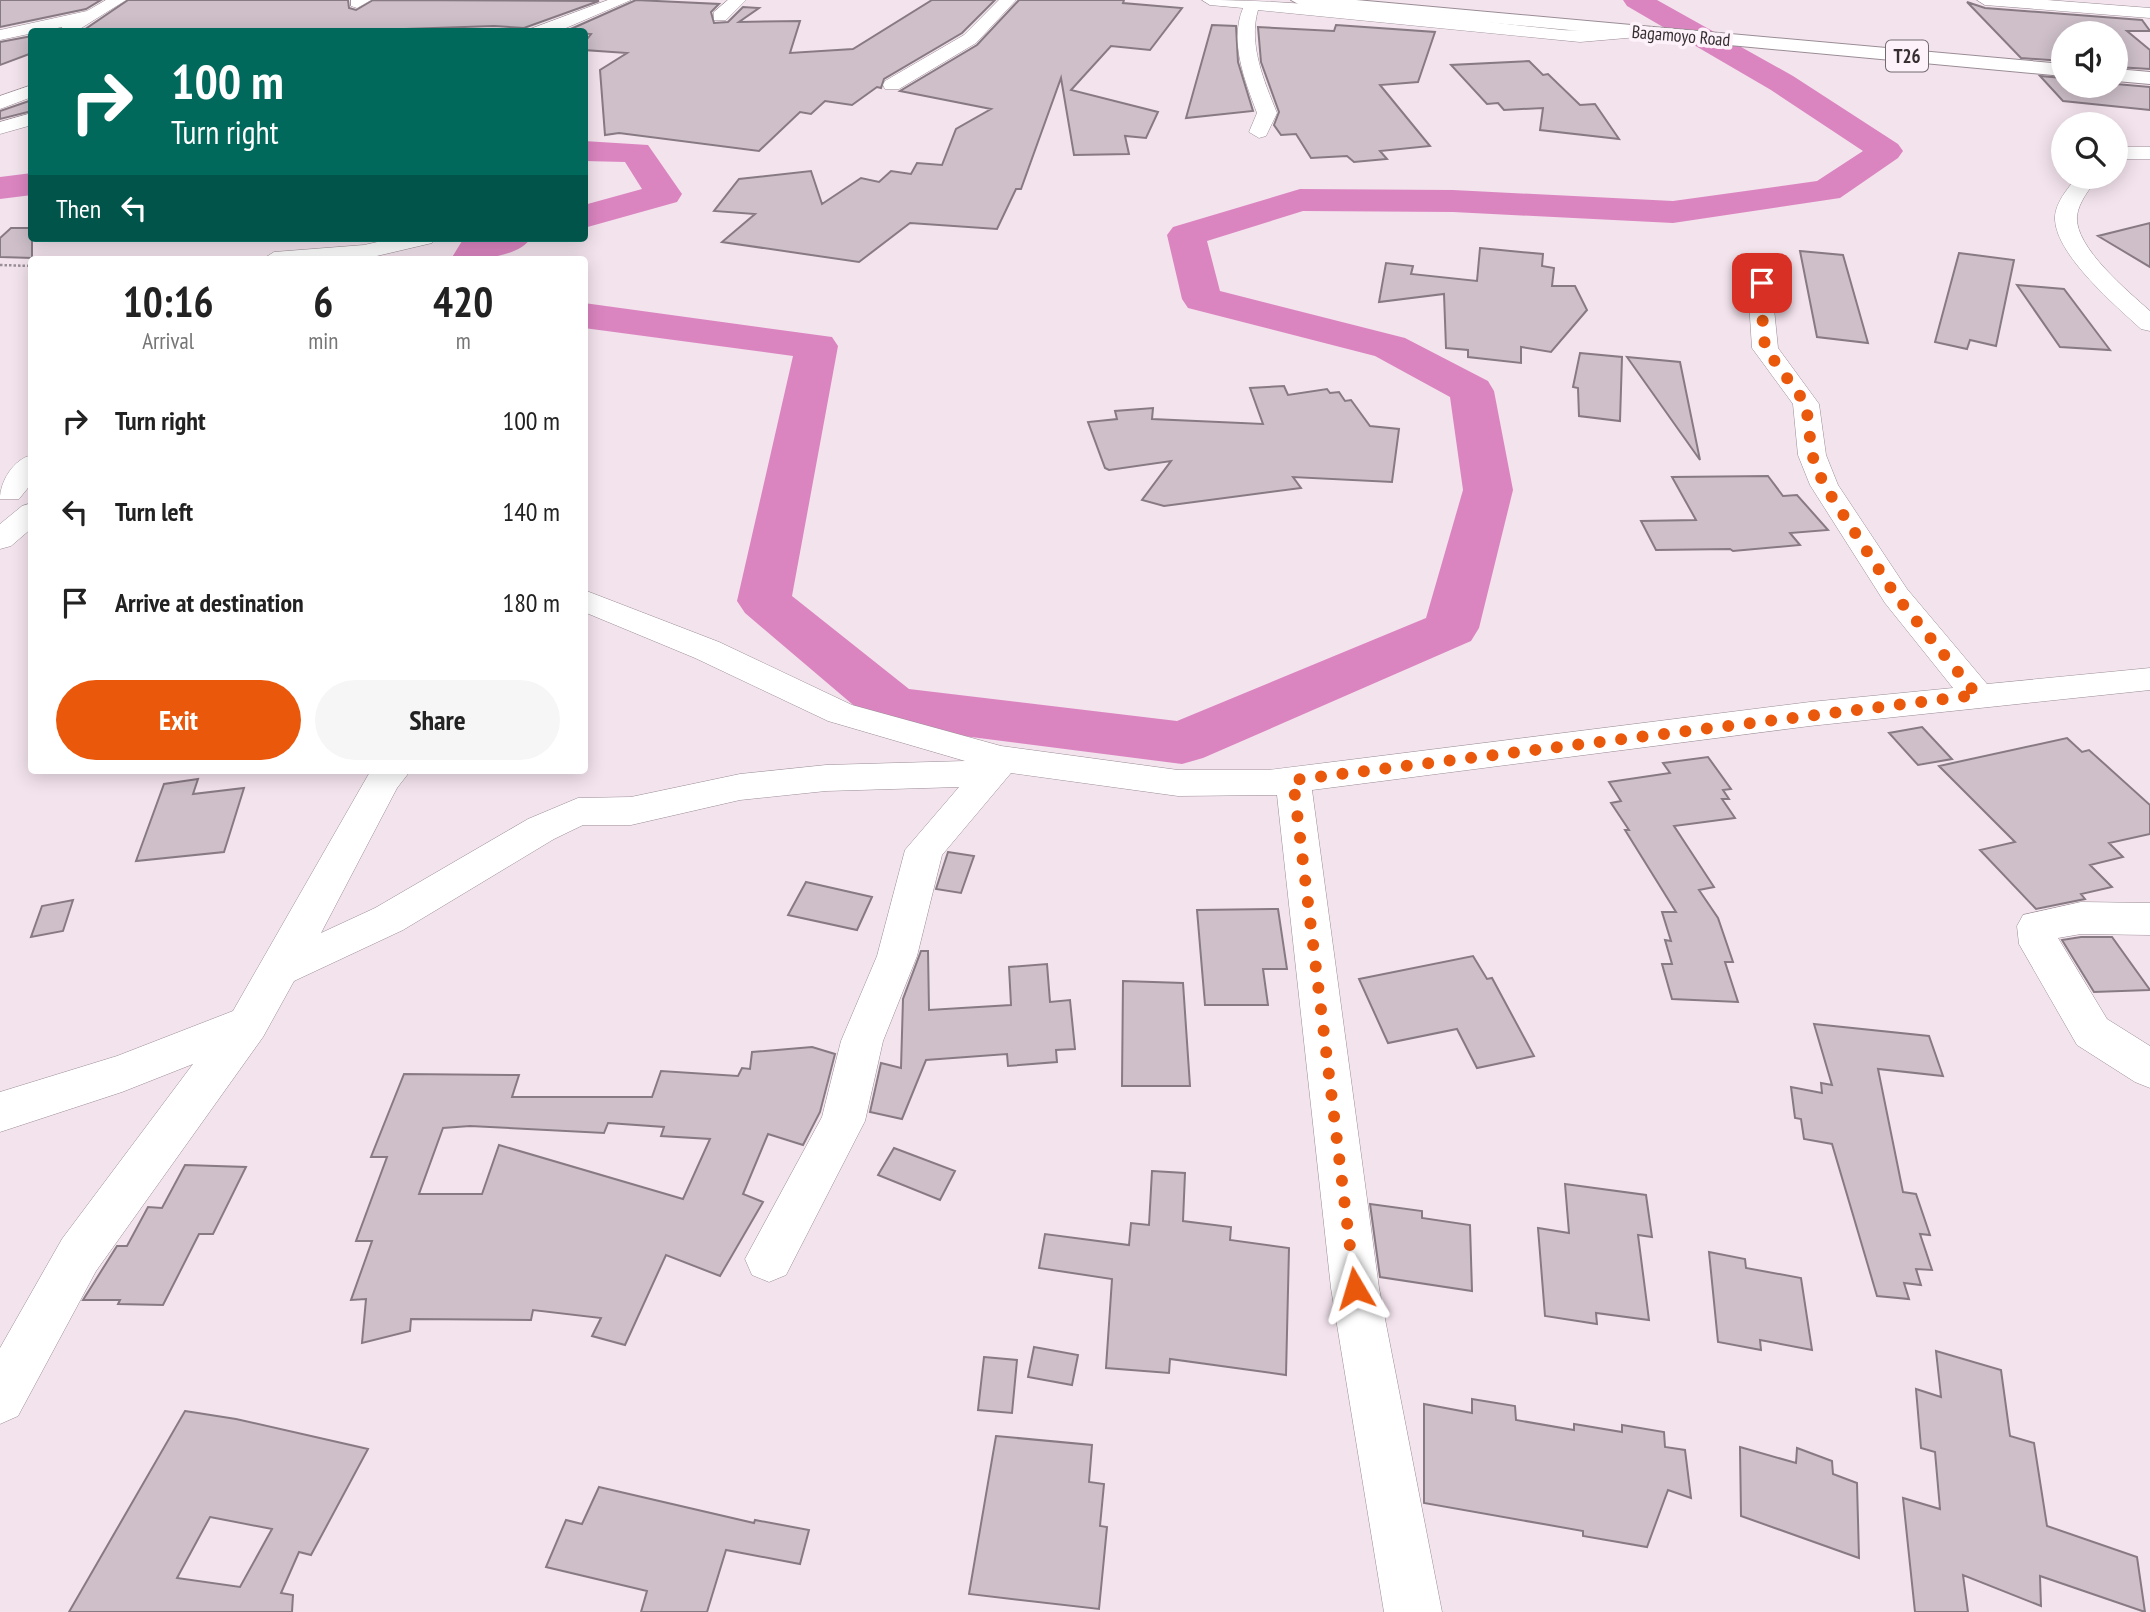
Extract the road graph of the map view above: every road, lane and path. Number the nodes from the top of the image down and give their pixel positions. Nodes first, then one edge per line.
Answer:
1 (118, 0) edge
2 (623, 0) edge
3 (738, 0) edge
4 (1008, 0) edge
5 (1210, 0) edge
6 (1300, 0) edge
7 (1985, 0) edge
8 (1253, 2) edge
9 (2150, 13) edge
10 (91, 15) junction
11 (720, 16) dead end
12 (32, 28) edge
13 (68, 28) edge
14 (548, 28) edge
15 (28, 29) edge
16 (1639, 32) junction
17 (0, 35) edge
18 (2051, 69) edge
19 (2128, 76) edge
20 (2150, 78) edge
21 (892, 85) dead end
22 (28, 92) edge
23 (0, 103) edge
24 (28, 120) edge
25 (0, 128) edge
26 (1259, 132) dead end
27 (2128, 153) edge
28 (2150, 153) edge
29 (2078, 189) edge
30 (407, 242) edge
31 (313, 256) edge
32 (0, 265) edge
33 (28, 265) edge
34 (1768, 281) dead end
35 (2150, 324) edge
36 (28, 473) edge
37 (18, 499) edge
38 (0, 540) edge
39 (588, 602) edge
40 (2150, 679) edge
41 (1977, 695) junction
42 (997, 766) junction
43 (389, 774) edge
44 (1293, 780) junction
45 (2150, 919) edge
46 (281, 969) junction
47 (248, 1024) junction
48 (2150, 1069) edge
49 (0, 1112) edge
50 (769, 1259) dead end
51 (0, 1398) edge
52 (1413, 1612) edge

1 - 10 street
2 - 14 street
3 - 11 street
4 - 21 street
5 - 8 street
6 - 16 highway, Bagamoyo Road / T26
7 - 9 street
8 - 16 street
8 - 26 street
10 - 12 street
10 - 13 street
15 - 17 street
16 - 18 highway, Bagamoyo Road / T26
19 - 20 highway
22 - 23 street
24 - 25 street
27 - 28 street
29 - 35 street
30 - 31 street
32 - 33 path
34 - 41 street
36 - 37 street
37 - 38 street
39 - 42 street
40 - 41 street
41 - 44 street
42 - 44 street
42 - 46 street
42 - 50 street
43 - 46 street
44 - 52 street
45 - 48 street
46 - 47 street
47 - 49 street
47 - 51 street

